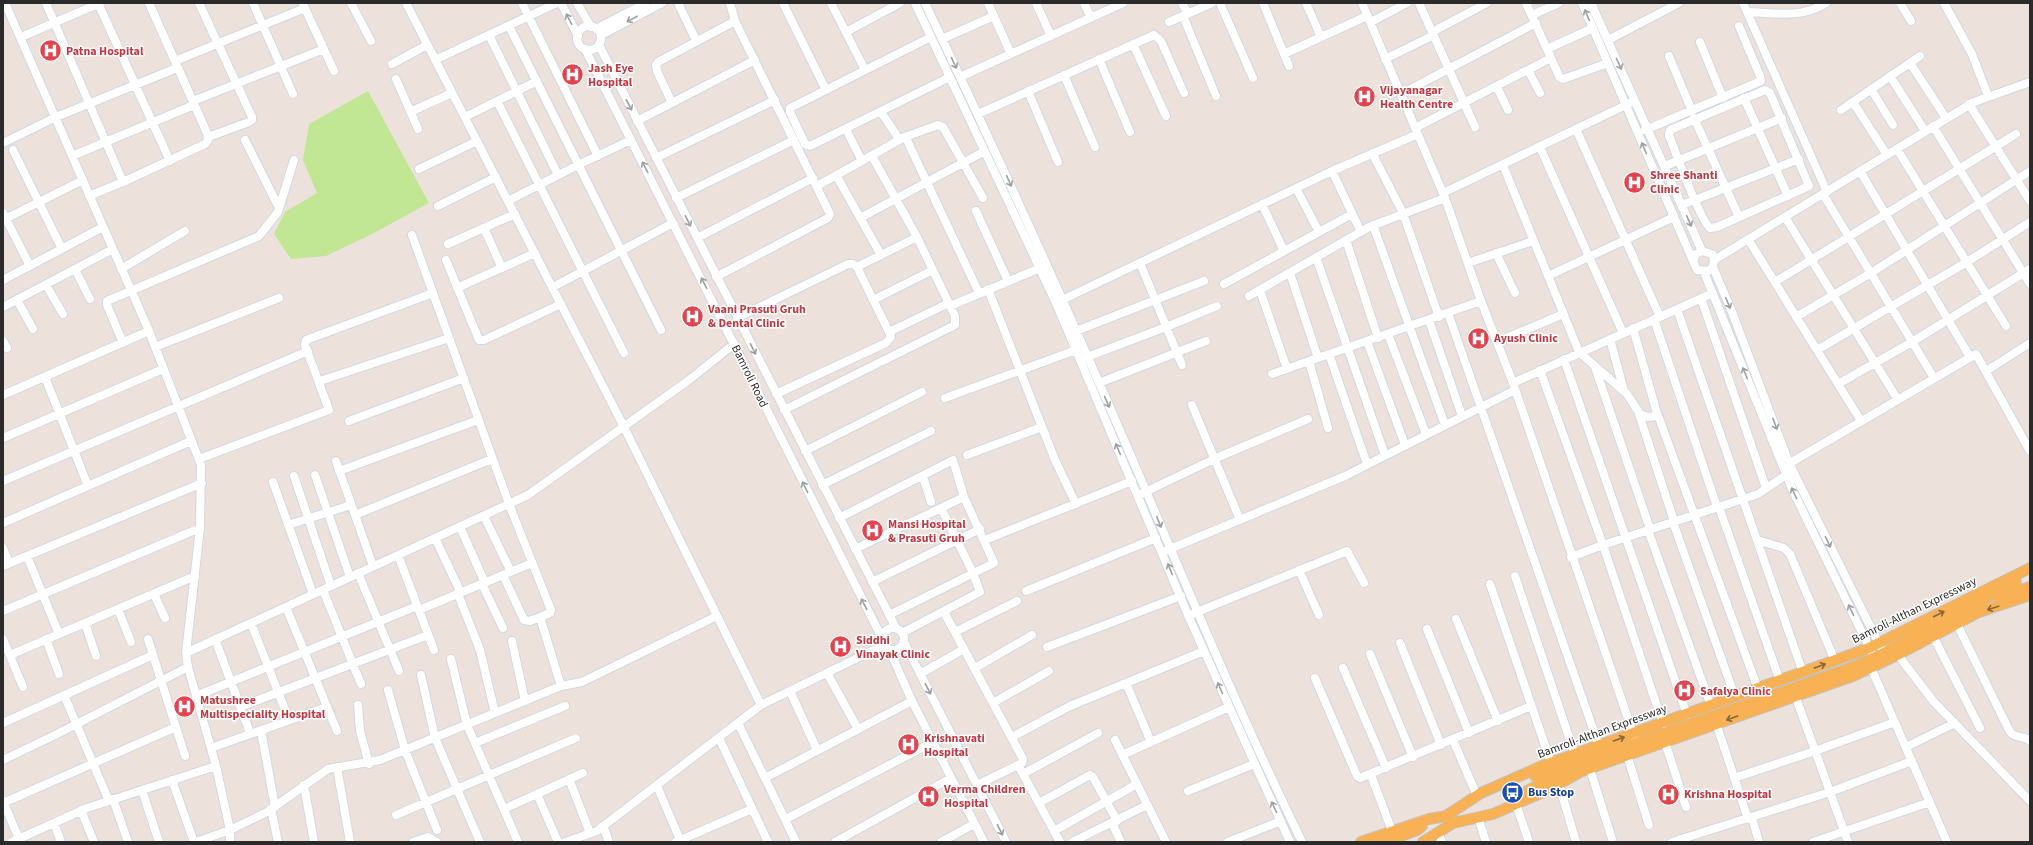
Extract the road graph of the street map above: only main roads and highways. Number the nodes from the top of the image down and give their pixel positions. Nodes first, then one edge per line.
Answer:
1 (2030, 568) edge
2 (2030, 575) edge
3 (2030, 586) edge
4 (2030, 595) edge
5 (1978, 603) junction
6 (1891, 652) junction
7 (1871, 658) junction
8 (1636, 742) junction
9 (1577, 759) junction
10 (1429, 819) junction
11 (1450, 819) junction
12 (1440, 837) edge
13 (1426, 840) edge
14 (1361, 842) edge
15 (1386, 842) edge
16 (1417, 842) edge

7 -> 1 main road, Bamroli-Althan Expressway
2 - 5 main road
3 - 5 main road
4 -> 6 main road
5 - 6 main road, Bamroli-Althan Expressway
6 - 7 main road, Bamroli-Althan Expressway
7 - 8 main road, Bamroli-Althan Expressway
8 -> 7 main road, Bamroli-Althan Expressway
7 -> 8 main road
8 - 9 main road, Bamroli-Althan Expressway
9 -> 8 main road, Bamroli-Althan Expressway
8 - 11 main road
9 - 11 main road
9 - 11 main road, Bamroli-Althan Expressway
10 - 11 main road, Bamroli-Althan Expressway
10 - 14 main road, Bamroli-Althan Expressway
10 - 15 main road
11 - 12 main road
12 - 13 main road
13 - 16 main road

